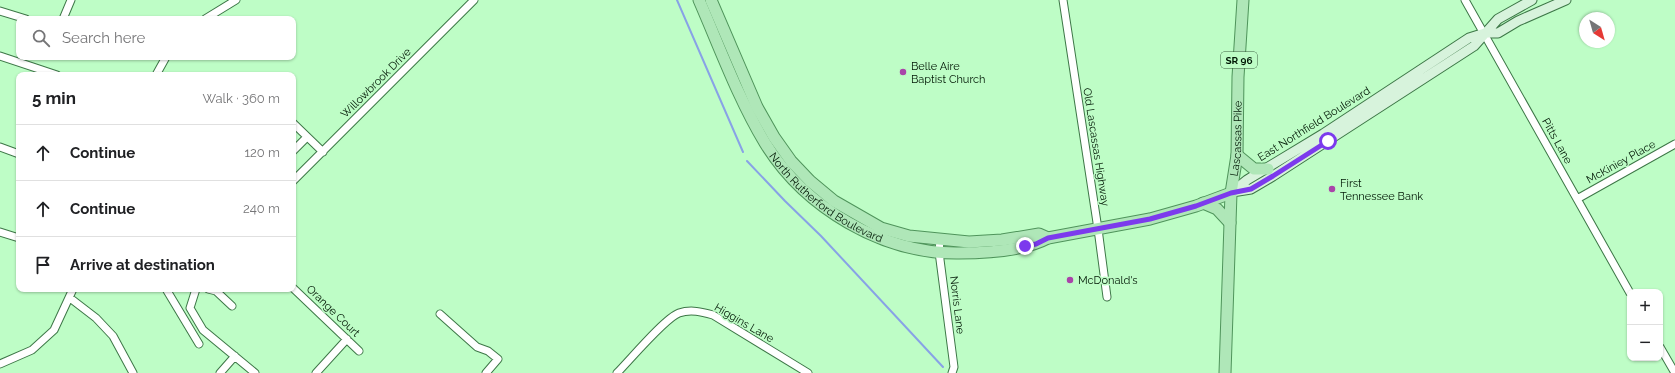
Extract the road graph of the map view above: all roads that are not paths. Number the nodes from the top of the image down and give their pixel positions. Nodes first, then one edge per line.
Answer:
1 (71, 0) edge
2 (236, 0) edge
3 (474, 0) edge
4 (699, 0) edge
5 (711, 0) edge
6 (1062, 0) edge
7 (1243, 0) edge
8 (1465, 0) edge
9 (1532, 0) edge
10 (1566, 0) edge
11 (0, 11) edge
12 (16, 16) edge
13 (64, 16) edge
14 (210, 16) edge
15 (1485, 33) junction
16 (0, 56) edge
17 (164, 60) edge
18 (49, 72) edge
19 (158, 72) edge
20 (1405, 86) junction
21 (296, 126) edge
22 (307, 137) junction
23 (1675, 144) edge
24 (0, 147) edge
25 (296, 148) edge
26 (323, 152) junction
27 (16, 153) edge
28 (1237, 155) junction
29 (1268, 168) junction
30 (296, 178) edge
31 (1231, 193) junction
32 (1577, 199) junction
33 (1204, 203) junction
34 (1230, 222) junction
35 (1098, 229) junction
36 (0, 232) edge
37 (16, 237) edge
38 (1048, 238) junction
39 (940, 240) junction
40 (939, 252) junction
41 (1628, 289) edge
42 (296, 291) edge
43 (72, 292) edge
44 (168, 292) edge
45 (195, 292) edge
46 (218, 292) edge
47 (1106, 297) dead end
48 (70, 298) junction
49 (232, 306) dead end
50 (440, 314) dead end
51 (347, 339) junction
52 (199, 344) dead end
53 (359, 351) dead end
54 (1663, 352) edge
55 (235, 356) junction
56 (0, 364) edge
57 (133, 373) edge
58 (220, 373) edge
59 (255, 373) edge
60 (316, 373) edge
61 (486, 373) edge
62 (617, 373) edge
63 (808, 373) edge
64 (952, 373) edge
65 (1225, 373) edge
66 (1675, 373) edge

1 - 13 street
2 - 14 street
3 - 26 street, Willowbrook Drive
4 - 40 main road, North Rutherford Boulevard
5 - 39 main road, North Rutherford Boulevard
6 - 35 street, Old Lascassas Highway
7 - 28 main road, Lascassas Pike / SR 96
8 - 15 street, Pitts Lane
9 - 15 main road, East Northfield Boulevard
10 - 15 main road, East Northfield Boulevard
11 - 12 street
15 - 20 main road, East Northfield Boulevard
15 - 32 street, Pitts Lane
16 - 18 street
17 - 19 street
20 - 29 main road, East Northfield Boulevard
20 - 31 main road, East Northfield Boulevard
21 - 22 street
22 - 25 street
22 - 26 street
23 - 32 street, McKiniey Place
24 - 27 street
26 - 30 street, Willowbrook Drive
28 - 29 main road
28 - 31 main road, Lascassas Pike / SR 96
29 - 31 main road, East Northfield Boulevard
31 - 33 main road, North Rutherford Boulevard
31 - 34 main road, Lascassas Pike / SR 96
32 - 41 street, Pitts Lane
33 - 34 main road
33 - 35 main road, North Rutherford Boulevard
34 - 65 main road, Lascassas Pike / SR 96
35 - 38 main road, North Rutherford Boulevard
35 - 47 street, Old Lascassas Highway
36 - 37 street
38 - 39 main road, North Rutherford Boulevard
38 - 40 main road, North Rutherford Boulevard
39 - 40 street, Norris Lane
40 - 64 street, Norris Lane
42 - 51 street, Orange Court
43 - 48 street
44 - 52 street
45 - 55 street
46 - 49 street
48 - 56 street
48 - 57 street
50 - 61 street
51 - 53 street, Orange Court
51 - 60 street
54 - 66 street
55 - 58 street
55 - 59 street
62 - 63 street, Higgins Lane

